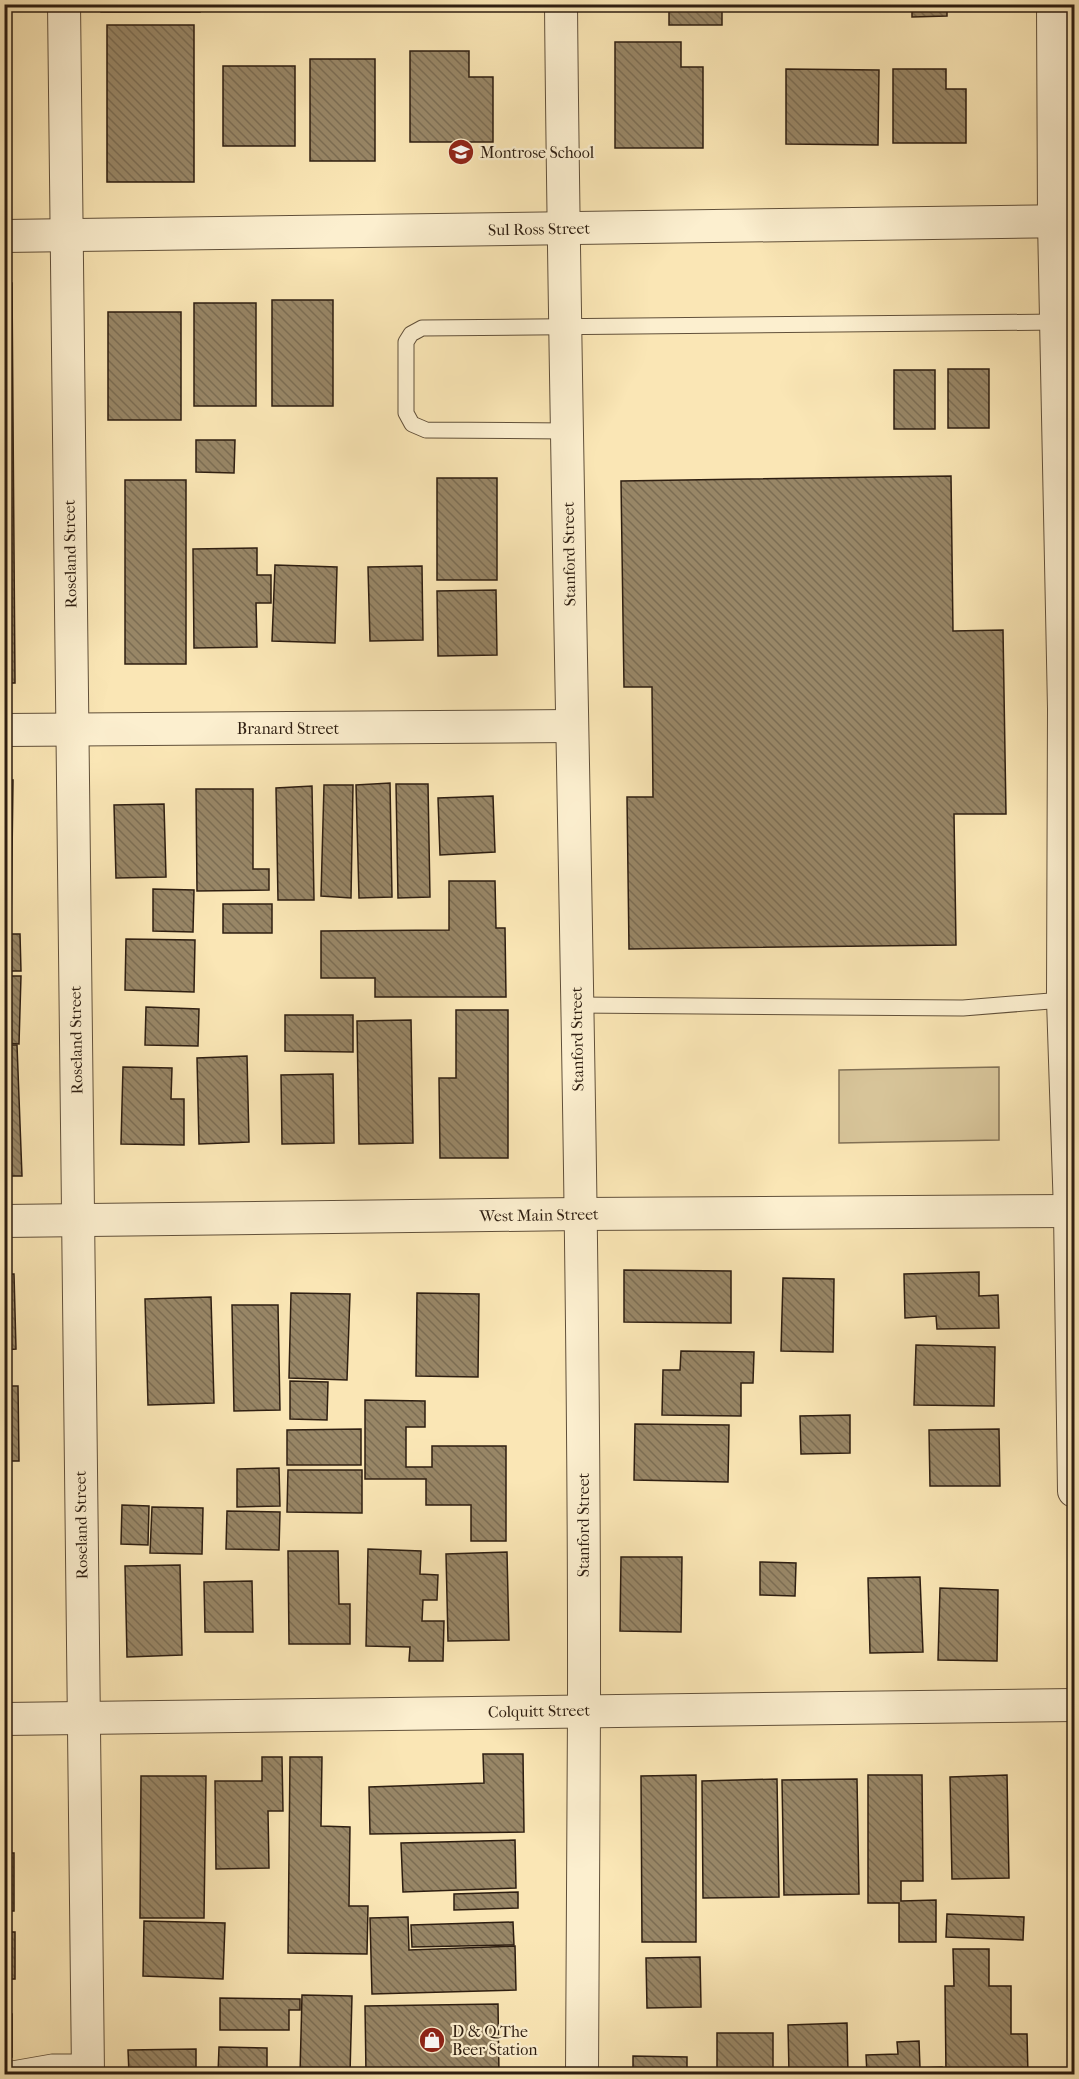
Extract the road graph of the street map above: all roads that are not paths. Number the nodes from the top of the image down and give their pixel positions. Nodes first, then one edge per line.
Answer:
1 (64, 4) edge
2 (561, 4) edge
3 (1053, 4) edge
4 (1064, 221) edge
5 (563, 228) junction
6 (67, 235) junction
7 (4, 236) edge
8 (1056, 322) junction
9 (565, 327) junction
10 (567, 431) junction
11 (1069, 709) edge
12 (572, 726) junction
13 (72, 729) junction
14 (4, 730) edge
15 (1063, 1000) junction
16 (576, 1005) junction
17 (1072, 1212) edge
18 (580, 1214) junction
19 (78, 1220) junction
20 (4, 1221) edge
21 (1074, 1491) edge
22 (1074, 1705) edge
23 (584, 1710) junction
24 (83, 1718) junction
25 (4, 1719) edge
26 (88, 2068) edge
27 (9, 2071) edge
28 (582, 2074) edge

1 - 6 street, Roseland Street
2 - 5 street, Stanford Street
3 - 4 street
4 - 5 street, Sul Ross Street
4 - 8 street
5 - 6 street, Sul Ross Street
5 - 9 street, Stanford Street
6 - 7 street, Sul Ross Street
6 - 13 street, Roseland Street
8 - 9 lane
8 - 11 street
9 - 10 street, Stanford Street
9 - 10 lane
10 - 12 street, Stanford Street
11 - 15 street
12 - 13 street, Branard Street
12 - 16 street, Stanford Street
13 - 14 street, Branard Street
13 - 19 street, Roseland Street
15 - 16 lane
15 - 17 street
16 - 18 street, Stanford Street
17 - 18 street, West Main Street
17 - 21 street
18 - 19 street, West Main Street
18 - 23 street, Stanford Street
19 - 20 street, West Main Street
19 - 24 street, Roseland Street
22 - 23 street, Colquitt Street
23 - 24 street, Colquitt Street
23 - 28 street, Stanford Street
24 - 25 street, Colquitt Street
24 - 26 street, Roseland Street
26 - 27 lane

